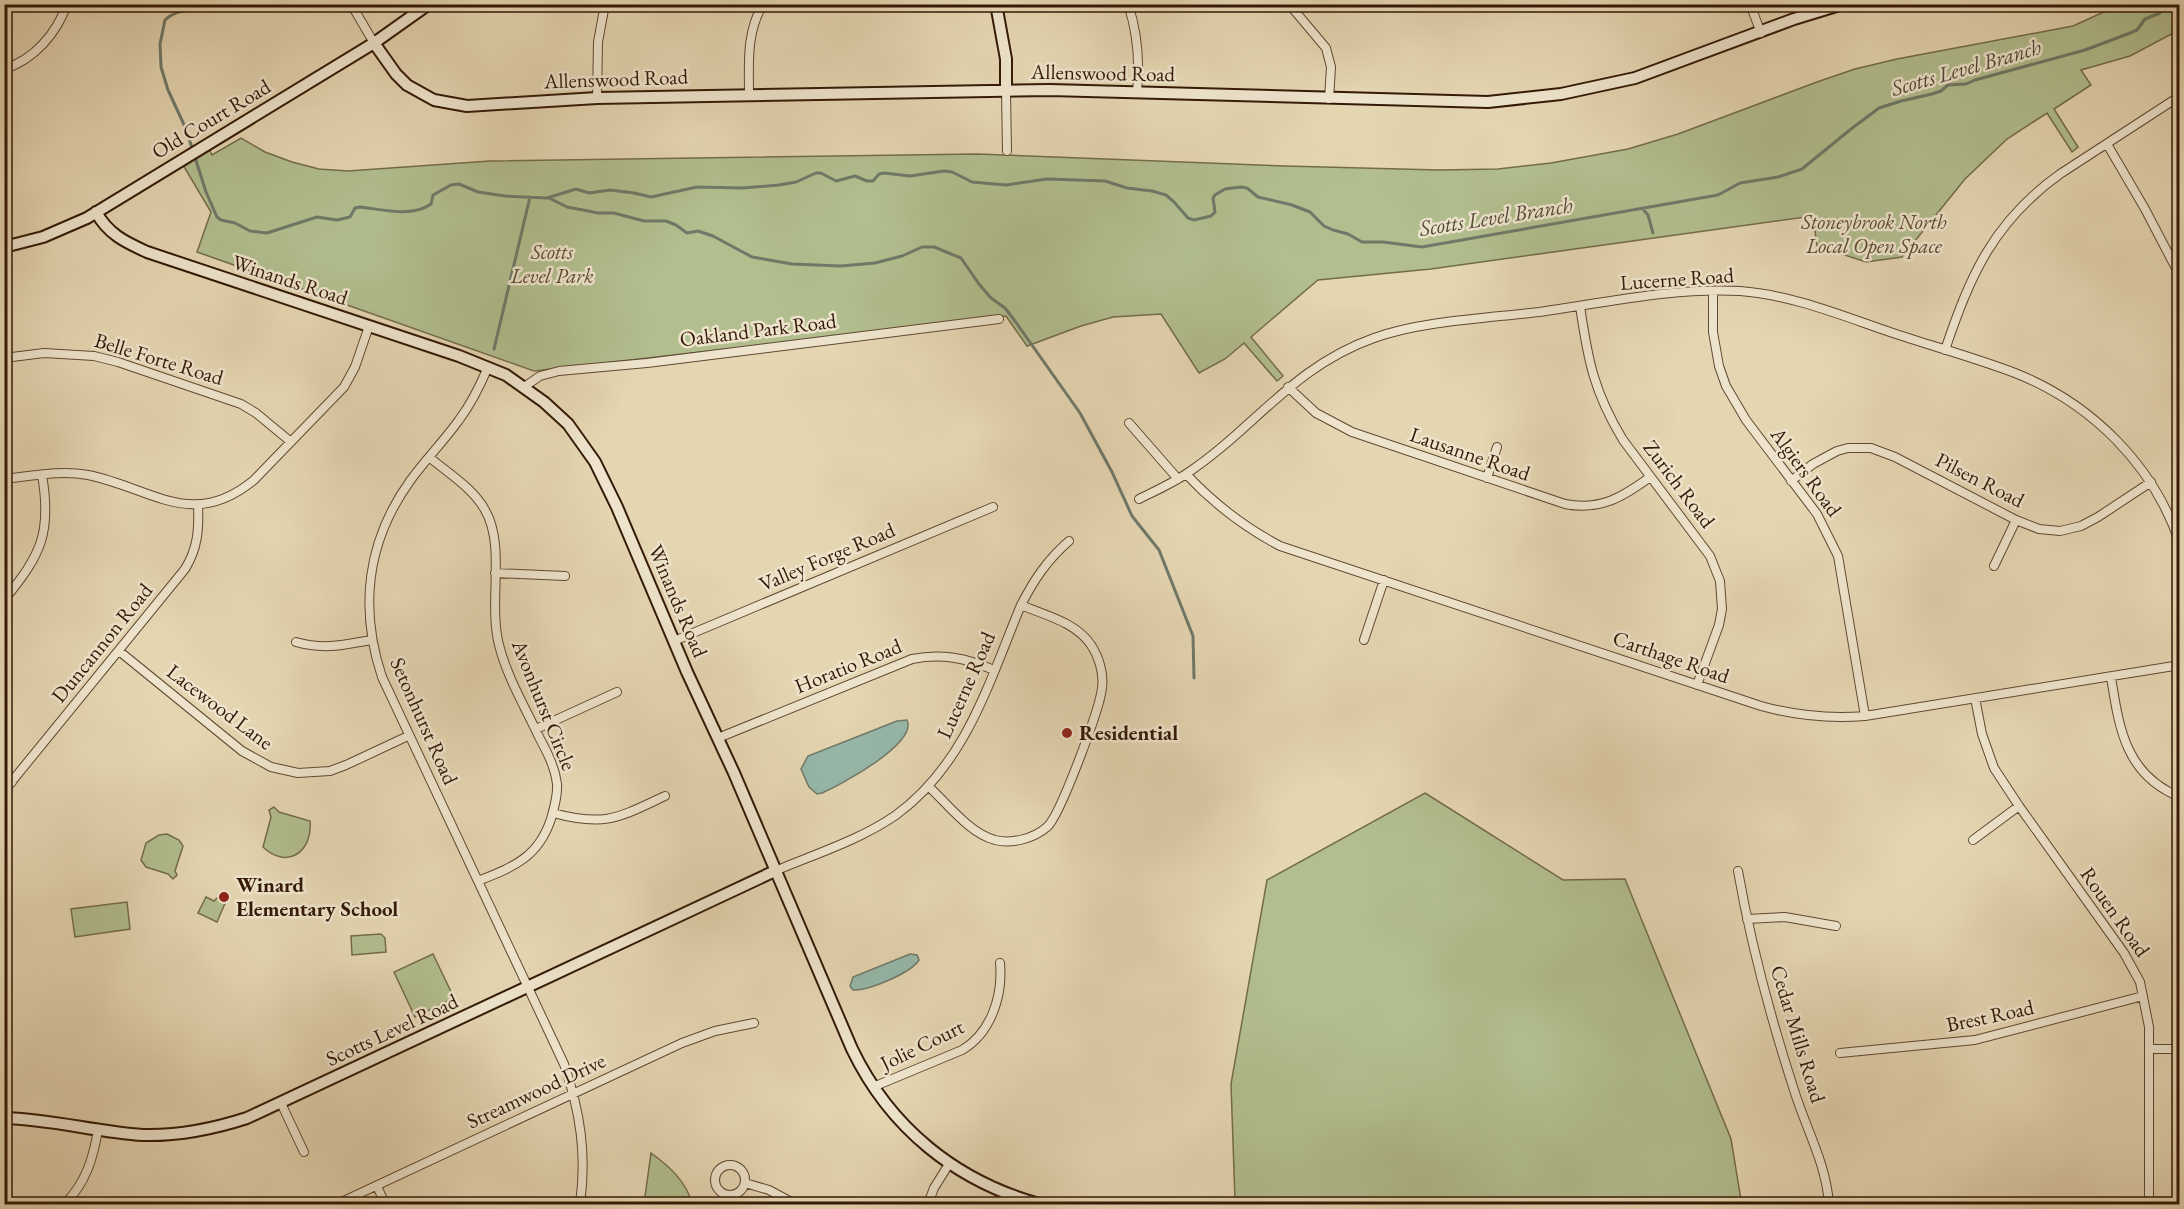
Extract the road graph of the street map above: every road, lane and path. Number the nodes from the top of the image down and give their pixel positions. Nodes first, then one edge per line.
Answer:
1 (67, 4) edge
2 (351, 4) edge
3 (429, 4) edge
4 (605, 4) edge
5 (763, 4) edge
6 (996, 4) edge
7 (1128, 4) edge
8 (1289, 4) edge
9 (1750, 4) edge
10 (1843, 4) edge
11 (1761, 33) junction
12 (374, 43) junction
13 (4, 69) edge
14 (1006, 91) junction
15 (1137, 92) junction
16 (749, 95) junction
17 (2180, 96) edge
18 (597, 98) junction
19 (1329, 99) junction
20 (2107, 144) junction
21 (1007, 152) dead end
22 (96, 212) junction
23 (4, 246) edge
24 (2180, 276) edge
25 (1713, 291) junction
26 (1580, 306) junction
27 (999, 319) dead end
28 (369, 326) junction
29 (1945, 350) junction
30 (4, 358) edge
31 (488, 368) junction
32 (524, 387) junction
33 (1288, 387) junction
34 (1129, 423) dead end
35 (291, 441) junction
36 (1497, 447) dead end
37 (429, 457) junction
38 (1186, 474) junction
39 (42, 475) junction
40 (1650, 477) junction
41 (1178, 478) junction
42 (1486, 478) junction
43 (4, 479) edge
44 (1791, 481) junction
45 (2151, 482) junction
46 (1139, 499) dead end
47 (198, 506) junction
48 (993, 507) dead end
49 (2016, 520) junction
50 (1069, 541) dead end
51 (2180, 544) edge
52 (1994, 566) dead end
53 (495, 573) junction
54 (565, 576) dead end
55 (1384, 580) junction
56 (4, 600) edge
57 (1021, 605) junction
58 (371, 640) junction
59 (674, 640) junction
60 (1364, 640) dead end
61 (296, 642) dead end
62 (119, 651) junction
63 (2180, 665) edge
64 (994, 670) junction
65 (2111, 677) junction
66 (1697, 685) junction
67 (617, 692) dead end
68 (1975, 698) junction
69 (1865, 716) junction
70 (536, 729) junction
71 (408, 736) junction
72 (718, 738) junction
73 (4, 776) edge
74 (12, 782) junction
75 (928, 786) junction
76 (4, 791) edge
77 (664, 796) dead end
78 (2180, 797) edge
79 (2019, 806) junction
80 (553, 813) junction
81 (1973, 840) dead end
82 (776, 871) junction
83 (1738, 871) dead end
84 (477, 881) junction
85 (1747, 919) junction
86 (1836, 926) dead end
87 (1000, 963) dead end
88 (528, 988) junction
89 (2144, 996) junction
90 (754, 1023) dead end
91 (2149, 1049) junction
92 (2180, 1049) edge
93 (1840, 1053) dead end
94 (873, 1087) junction
95 (574, 1094) junction
96 (281, 1103) junction
97 (4, 1118) edge
98 (98, 1130) junction
99 (304, 1152) dead end
100 (949, 1164) junction
101 (745, 1183) junction
102 (376, 1186) junction
103 (65, 1204) edge
104 (337, 1204) edge
105 (385, 1204) edge
106 (580, 1204) edge
107 (795, 1204) edge
108 (928, 1204) edge
109 (1039, 1204) edge
110 (1829, 1204) edge
111 (2149, 1204) edge

1 - 13 street
2 - 12 street
3 - 12 street, Old Court Road
4 - 18 street
5 - 16 street
6 - 14 street
7 - 15 street
8 - 19 street
9 - 11 street
10 - 11 street, Allenswood Road
11 - 19 street, Allenswood Road
12 - 18 street, Allenswood Road
12 - 22 street, Old Court Road
14 - 15 street, Allenswood Road
14 - 16 street, Allenswood Road
14 - 21 street
15 - 19 street, Allenswood Road
16 - 18 street, Allenswood Road
17 - 20 street
20 - 24 street
20 - 29 street
22 - 23 street, Old Court Road
22 - 28 street, Winands Road
25 - 26 street, Lucerne Road
25 - 29 street, Lucerne Road
25 - 44 street, Algiers Road
26 - 33 street, Lucerne Road
26 - 40 street, Zurich Road
27 - 32 street, Oakland Park Road
28 - 31 street, Winands Road
28 - 35 street
29 - 45 street, Lucerne Road
30 - 35 street, Belle Forte Road
31 - 32 street, Winands Road
31 - 37 street, Setonhurst Road
32 - 59 street, Winands Road
33 - 38 street, Lucerne Road
33 - 42 street, Lausanne Road
34 - 41 street
35 - 47 street
36 - 42 street
37 - 53 street, Avonhurst Circle
37 - 58 street, Setonhurst Road
38 - 41 street, Lucerne Road
38 - 55 street, Carthage Road
39 - 43 street
39 - 47 street
39 - 56 street
40 - 42 street, Lausanne Road
40 - 66 street, Zurich Road
41 - 46 street, Lucerne Road
44 - 49 street, Pilsen Road
44 - 69 street, Algiers Road
45 - 49 street, Pilsen Road
45 - 51 street, Lucerne Road
47 - 62 street, Duncannon Road
48 - 59 street, Valley Forge Road
49 - 52 street
50 - 57 street, Lucerne Road
53 - 54 street
53 - 70 street, Avonhurst Circle
55 - 60 street
55 - 66 street, Carthage Road
57 - 64 street, Lucerne Road
57 - 75 street
58 - 61 street
58 - 71 street, Setonhurst Road
59 - 72 street, Winands Road
62 - 71 street, Lacewood Lane
62 - 74 street, Duncannon Road
63 - 65 street, Carthage Road
64 - 72 street, Horatio Road
64 - 75 street, Lucerne Road
65 - 68 street, Carthage Road
65 - 78 street
66 - 69 street, Carthage Road
67 - 70 street
68 - 69 street, Carthage Road
68 - 79 street, Rouen Road
70 - 80 street, Avonhurst Circle
71 - 84 street, Setonhurst Road
72 - 82 street, Winands Road
73 - 74 street
74 - 76 street, Duncannon Road
75 - 82 street, Lucerne Road
77 - 80 street
79 - 81 street
79 - 89 street, Rouen Road
80 - 84 street, Avonhurst Circle
82 - 88 street, Scotts Level Road
82 - 94 street, Winands Road
83 - 85 street, Cedar Mills Road
84 - 88 street, Setonhurst Road
85 - 86 street
85 - 110 street, Cedar Mills Road
87 - 94 street, Jolie Court
88 - 95 street, Setonhurst Road
88 - 96 street, Scotts Level Road
89 - 91 street, Rouen Road
89 - 93 street, Brest Road
90 - 95 street, Streamwood Drive
91 - 92 street
91 - 111 street, Rouen Road
94 - 100 street, Winands Road
95 - 102 street, Streamwood Drive
95 - 106 street, Setonhurst Road
96 - 98 street, Scotts Level Road
96 - 99 street
97 - 98 street, Scotts Level Road
98 - 103 street
100 - 108 street
100 - 109 street, Winands Road
101 - 101 street
101 - 107 street
102 - 104 street, Streamwood Drive
102 - 105 street

